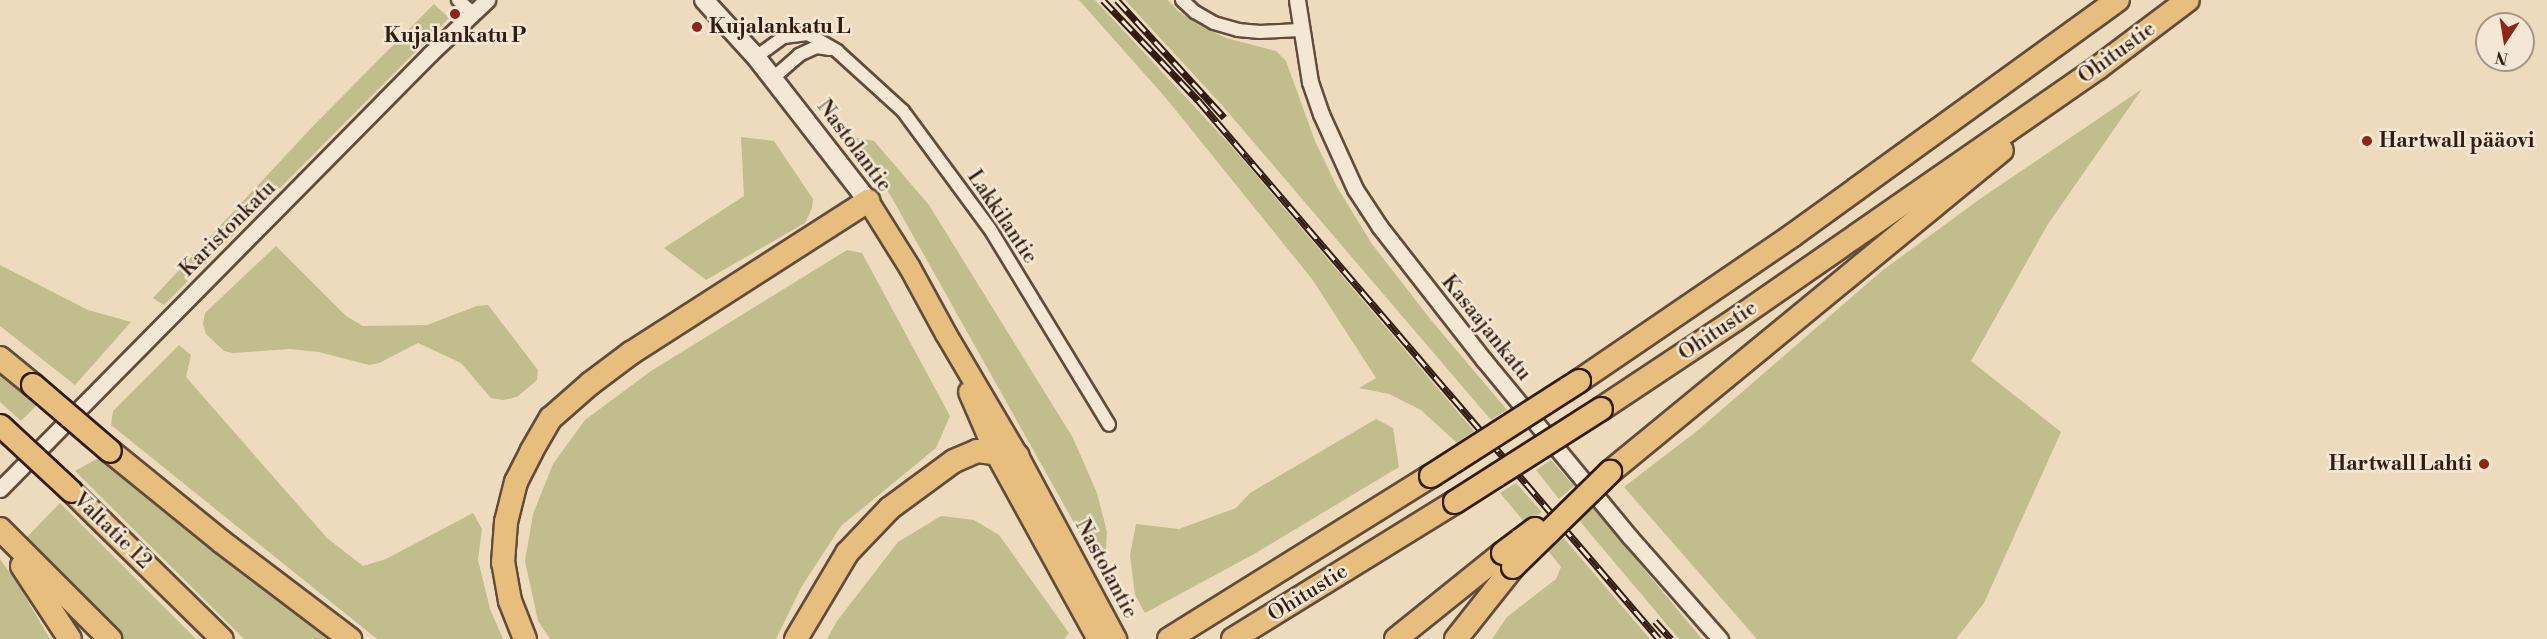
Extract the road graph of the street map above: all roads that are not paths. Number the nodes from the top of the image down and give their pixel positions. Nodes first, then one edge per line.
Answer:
1 (459, 0) edge
2 (487, 0) edge
3 (704, 0) edge
4 (1182, 0) edge
5 (1297, 0) edge
6 (2118, 0) edge
7 (2188, 0) edge
8 (473, 13) junction
9 (1300, 30) junction
10 (837, 51) junction
11 (756, 57) junction
12 (2099, 67) junction
13 (773, 78) junction
14 (867, 201) junction
15 (946, 334) junction
16 (0, 358) edge
17 (0, 425) edge
18 (1108, 425) dead end
19 (995, 452) junction
20 (1018, 456) junction
21 (0, 489) edge
22 (0, 530) edge
23 (1508, 560) junction
24 (70, 639) edge
25 (110, 639) edge
26 (222, 639) edge
27 (350, 639) edge
28 (525, 639) edge
29 (796, 639) edge
30 (1098, 639) edge
31 (1116, 639) edge
32 (1169, 639) edge
33 (1233, 639) edge
34 (1396, 639) edge
35 (1456, 639) edge
36 (1720, 639) edge

1 - 8 street
2 - 8 street, Karistonkatu
3 - 11 main road, Nastolantie
4 - 9 street
5 - 9 street, Kasaajankatu
6 - 32 highway, Ohitustie, bridge
7 - 12 highway, Ohitustie
8 - 21 street, Karistonkatu
9 - 36 street, Kasaajankatu
10 - 11 street, Lakkilantie
10 - 13 street
10 - 18 street, Lakkilantie
11 - 13 main road, Nastolantie
12 - 23 highway, bridge
12 - 33 highway, Ohitustie, bridge
13 - 14 main road, Nastolantie
14 - 15 main road, Nastolantie
14 - 28 highway
15 - 19 main road, Nastolantie
15 - 20 main road, Nastolantie
16 - 27 highway, bridge
17 - 26 highway, Valtatie 12, bridge
19 - 20 highway
19 - 29 highway
19 - 30 main road, Nastolantie
20 - 31 main road, Nastolantie
22 - 24 highway
22 - 25 highway
23 - 34 highway
23 - 35 highway

